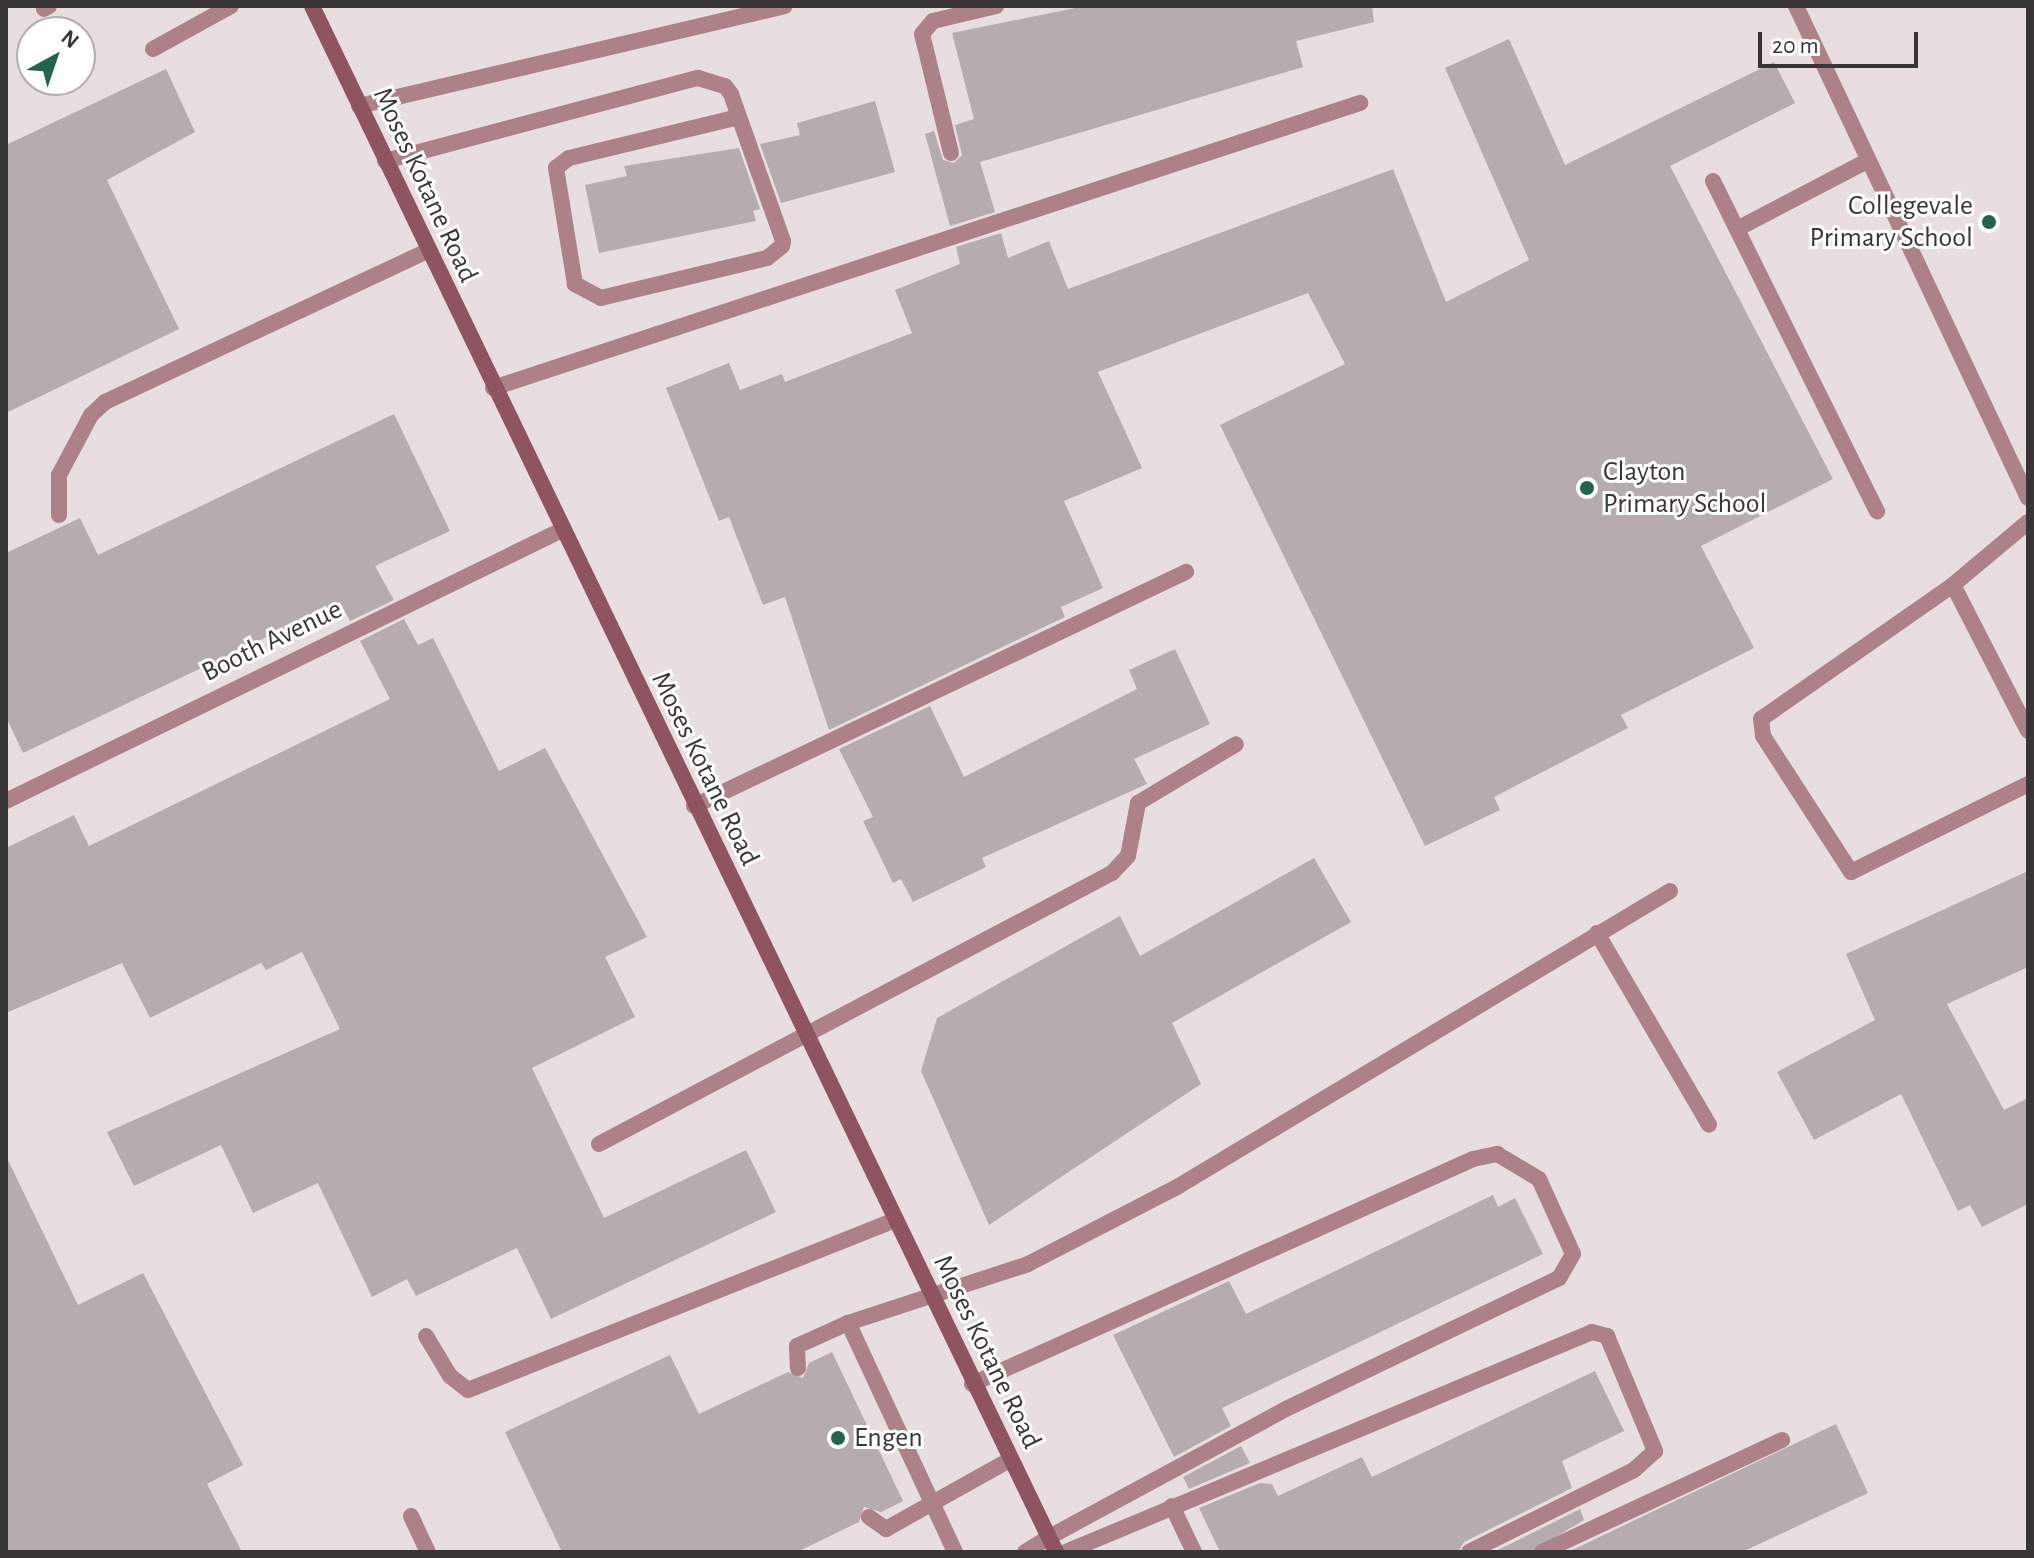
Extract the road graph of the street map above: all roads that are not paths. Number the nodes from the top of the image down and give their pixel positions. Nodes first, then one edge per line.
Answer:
1 (231, 6) edge
2 (312, 6) edge
3 (784, 6) edge
4 (996, 6) edge
5 (1796, 6) edge
6 (153, 49) dead end
7 (1360, 103) dead end
8 (359, 106) junction
9 (739, 117) junction
10 (951, 153) dead end
11 (385, 161) junction
12 (1867, 161) junction
13 (1713, 181) dead end
14 (1737, 229) junction
15 (428, 251) junction
16 (493, 388) junction
17 (2028, 498) edge
18 (1877, 511) dead end
19 (59, 515) dead end
20 (2028, 522) edge
21 (562, 530) junction
22 (1186, 572) dead end
23 (1953, 585) junction
24 (2028, 731) edge
25 (1236, 744) dead end
26 (2028, 784) edge
27 (6, 801) edge
28 (694, 806) junction
29 (1670, 891) dead end
30 (1597, 933) junction
31 (804, 1036) junction
32 (1709, 1125) dead end
33 (599, 1144) dead end
34 (893, 1221) junction
35 (930, 1298) junction
36 (848, 1323) junction
37 (426, 1336) dead end
38 (798, 1368) dead end
39 (972, 1384) junction
40 (1782, 1440) dead end
41 (1011, 1459) junction
42 (1172, 1506) junction
43 (934, 1507) junction
44 (411, 1516) dead end
45 (869, 1517) dead end
46 (1052, 1544) edge
47 (428, 1552) edge
48 (955, 1552) edge
49 (1025, 1552) edge
50 (1066, 1552) edge
51 (1194, 1552) edge
52 (1469, 1552) edge
53 (1542, 1552) edge

1 - 6 street
2 - 8 street, Moses Kotane Road
3 - 8 street
4 - 10 street
5 - 12 street
7 - 16 street
8 - 11 street, Moses Kotane Road
9 - 9 street
9 - 11 street
11 - 15 street, Moses Kotane Road
12 - 14 street
12 - 17 street
13 - 14 street
14 - 18 street
15 - 16 street, Moses Kotane Road
15 - 19 street
16 - 21 street, Moses Kotane Road
20 - 23 street
21 - 27 street, Booth Avenue
21 - 28 street, Moses Kotane Road
22 - 28 street
23 - 24 street
23 - 26 street
25 - 31 street
28 - 31 street, Moses Kotane Road
29 - 30 street
30 - 32 street
30 - 35 street
31 - 33 street
31 - 34 street, Moses Kotane Road
34 - 35 street, Moses Kotane Road
34 - 37 street
35 - 36 street
35 - 39 street, Moses Kotane Road
36 - 38 street
36 - 43 street
39 - 41 street, Moses Kotane Road
39 - 46 street
40 - 53 street
41 - 43 street
41 - 46 street, Moses Kotane Road
42 - 50 street
42 - 51 street
42 - 52 street
43 - 45 street
43 - 48 street
44 - 47 street
46 - 49 street

